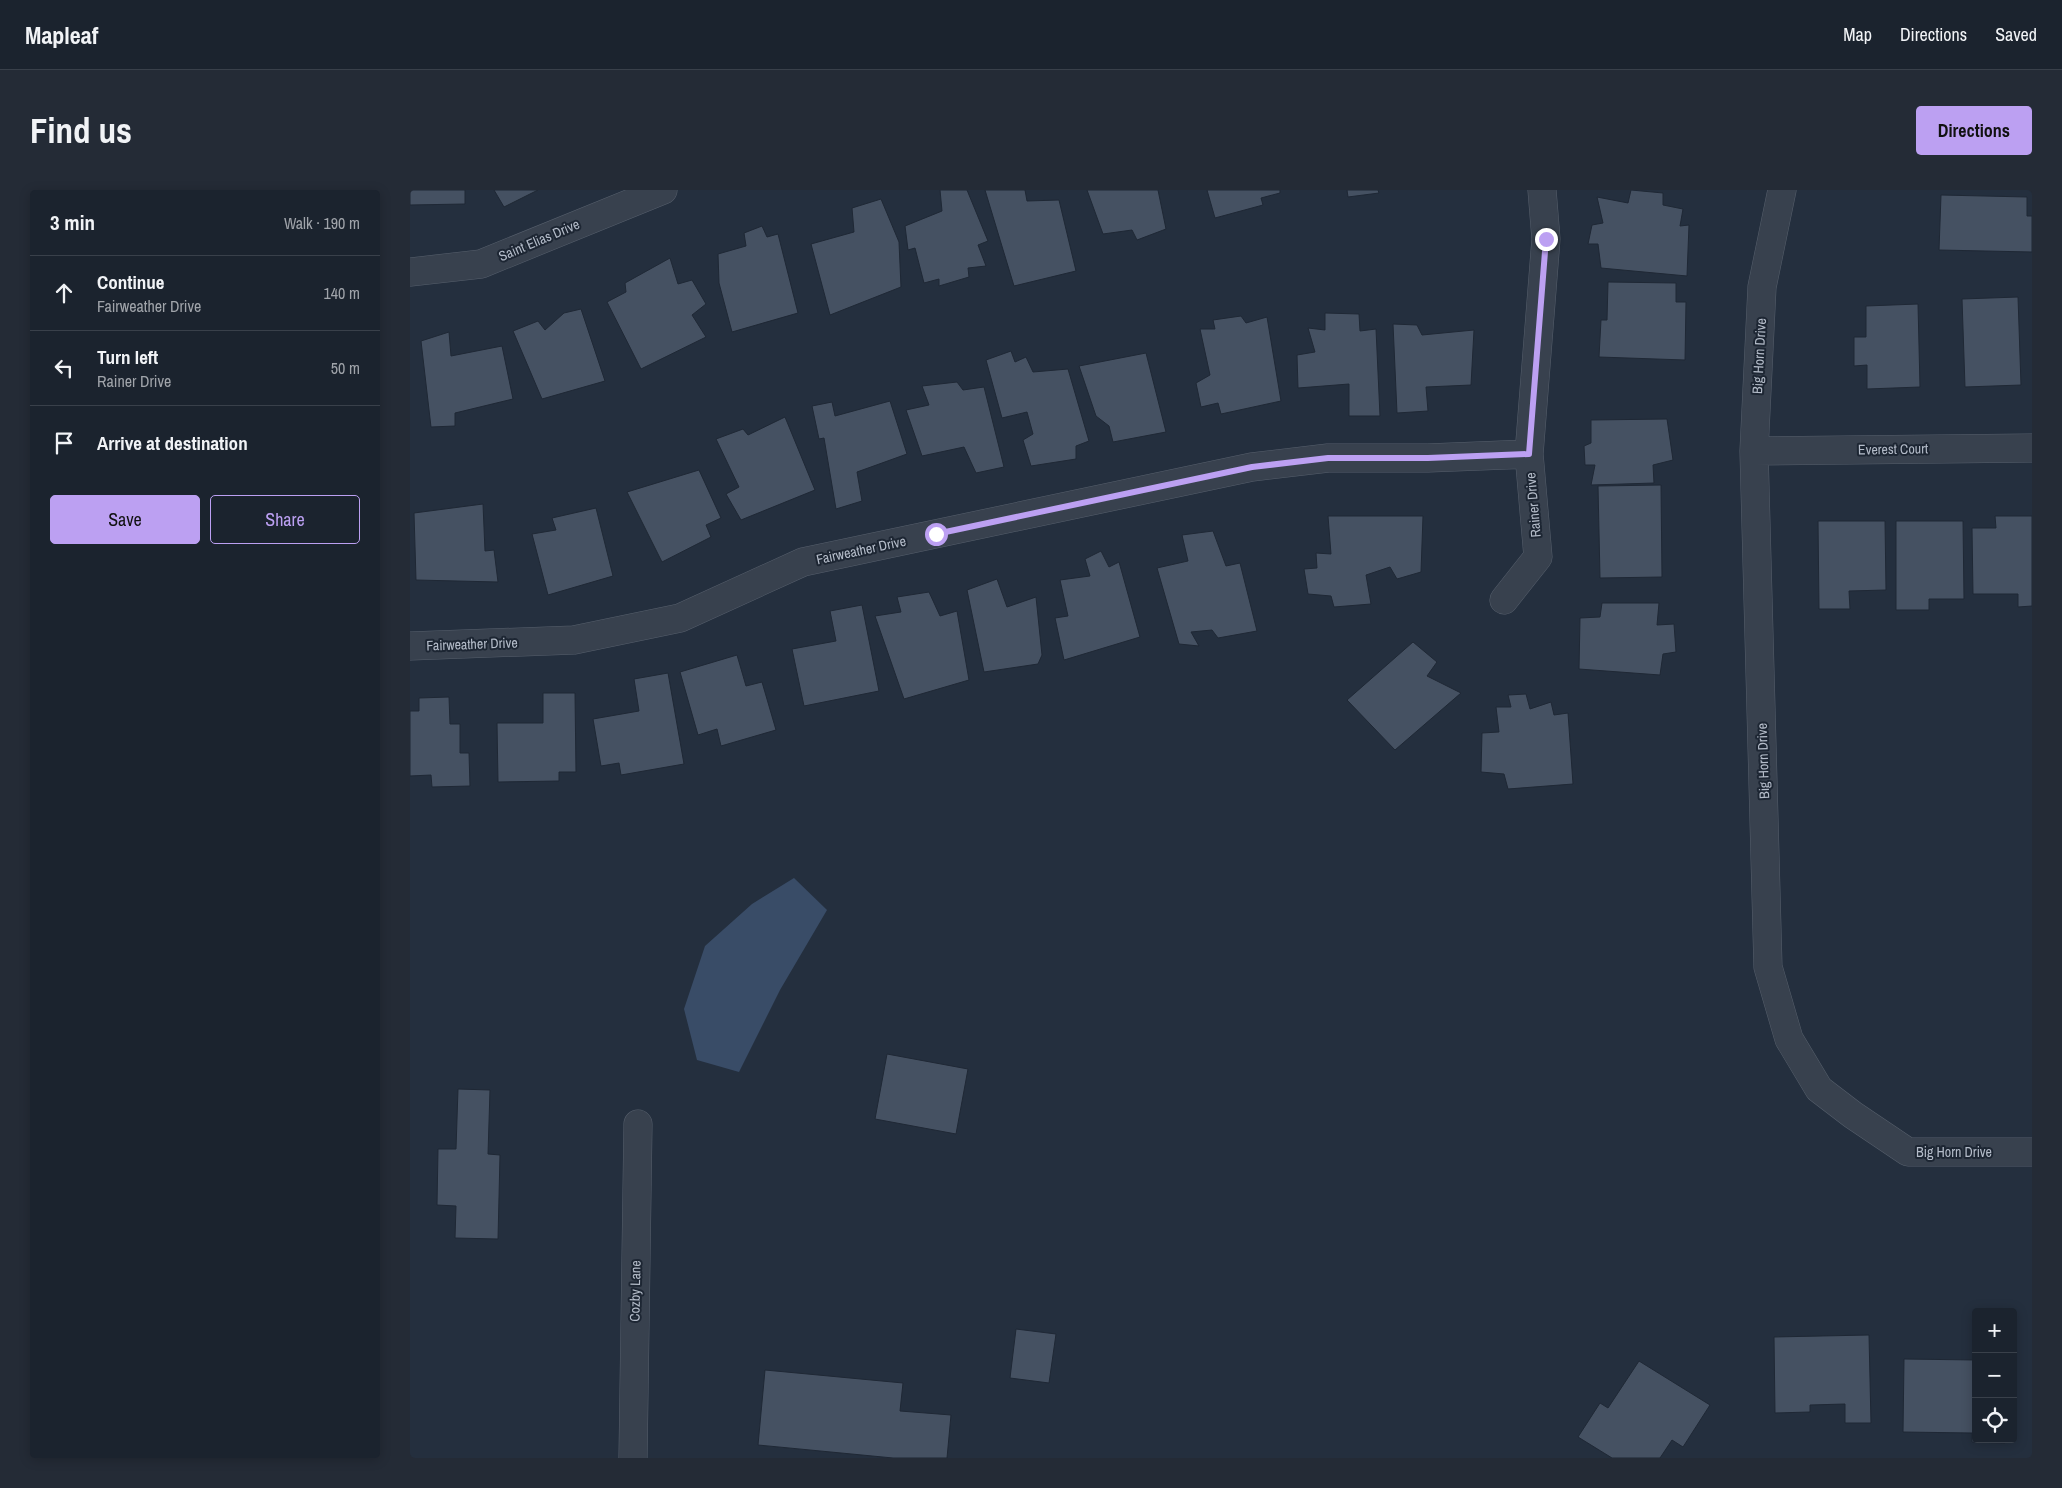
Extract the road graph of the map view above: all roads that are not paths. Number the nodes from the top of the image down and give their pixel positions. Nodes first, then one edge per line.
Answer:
1 (663, 190) edge
2 (1542, 190) edge
3 (1782, 190) edge
4 (410, 272) edge
5 (2032, 448) edge
6 (1754, 451) junction
7 (1529, 454) junction
8 (1504, 600) dead end
9 (410, 646) edge
10 (638, 1124) dead end
11 (2032, 1152) edge
12 (633, 1458) edge

1 - 4 street, Saint Elias Drive
2 - 7 street, Rainer Drive
3 - 6 street, Big Horn Drive
5 - 6 street, Everest Court
6 - 11 street, Big Horn Drive
7 - 8 street, Rainer Drive
7 - 9 street, Fairweather Drive
10 - 12 street, Cozby Lane

